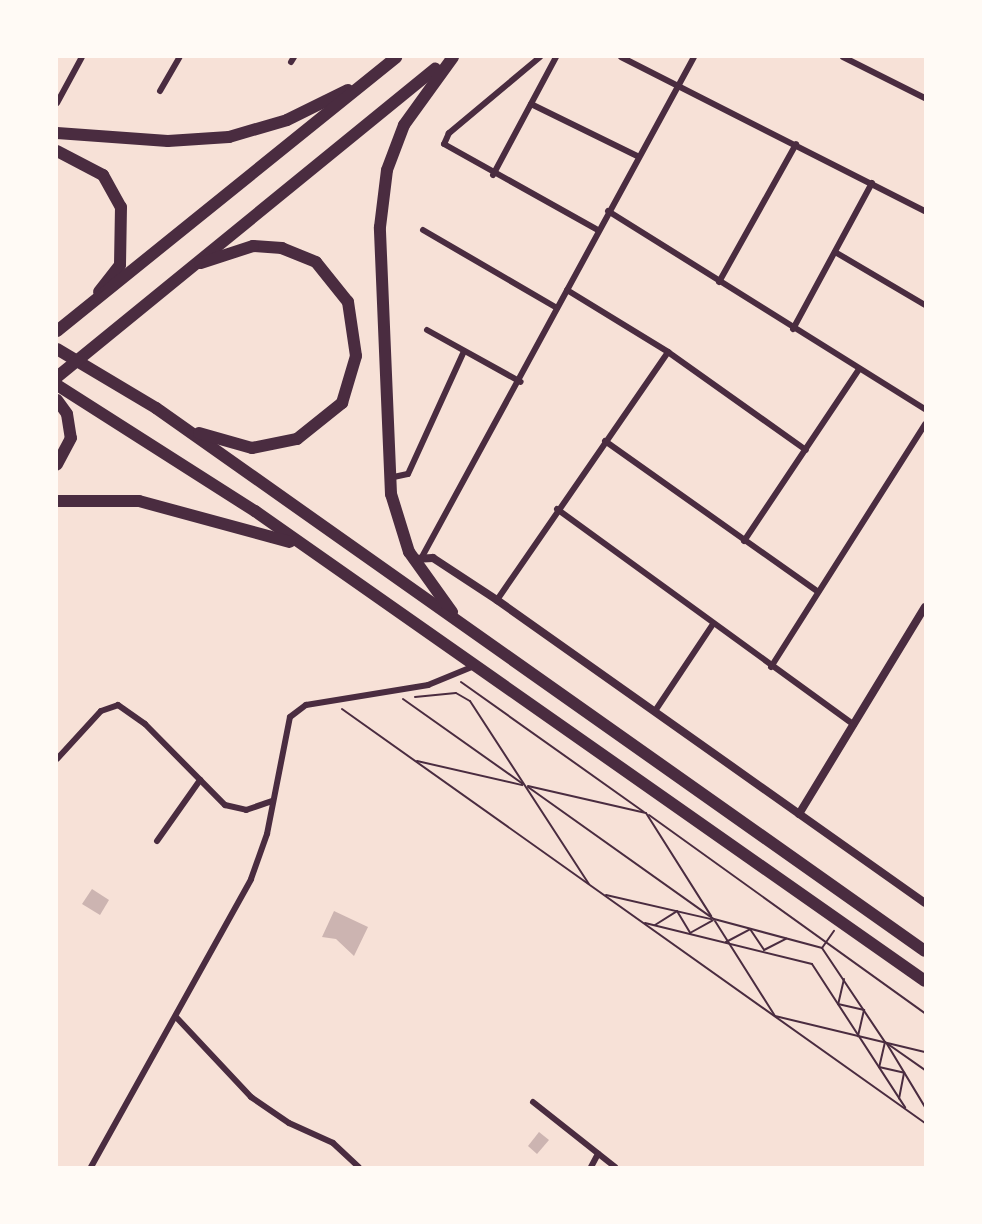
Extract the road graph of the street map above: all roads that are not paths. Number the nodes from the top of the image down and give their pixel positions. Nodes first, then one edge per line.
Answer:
1 (82, 57) edge
2 (180, 57) edge
3 (451, 57) edge
4 (540, 57) edge
5 (556, 57) edge
6 (621, 57) edge
7 (694, 57) edge
8 (843, 57) edge
9 (391, 61) edge
10 (681, 85) junction
11 (160, 91) dead end
12 (925, 98) edge
13 (57, 102) edge
14 (531, 104) junction
15 (57, 133) edge
16 (796, 144) junction
17 (57, 151) edge
18 (639, 157) junction
19 (494, 175) junction
20 (872, 183) junction
21 (608, 211) junction
22 (925, 211) edge
23 (423, 230) dead end
24 (598, 230) junction
25 (835, 252) junction
26 (184, 272) junction
27 (719, 282) junction
28 (567, 290) junction
29 (925, 304) edge
30 (88, 306) junction
31 (557, 308) junction
32 (793, 329) junction
33 (427, 330) dead end
34 (57, 331) edge
35 (57, 349) edge
36 (464, 351) junction
37 (668, 352) junction
38 (859, 369) junction
39 (57, 376) edge
40 (520, 382) junction
41 (57, 385) edge
42 (57, 400) edge
43 (156, 408) junction
44 (925, 409) edge
45 (925, 424) edge
46 (605, 441) junction
47 (806, 450) junction
48 (57, 464) edge
49 (389, 478) junction
50 (57, 501) edge
51 (557, 509) junction
52 (744, 541) junction
53 (319, 557) junction
54 (418, 557) junction
55 (818, 592) junction
56 (497, 600) junction
57 (925, 607) edge
58 (713, 624) junction
59 (487, 643) junction
60 (475, 665) junction
61 (771, 667) junction
62 (655, 711) junction
63 (854, 725) junction
64 (57, 759) edge
65 (200, 780) junction
66 (272, 801) junction
67 (799, 814) junction
68 (157, 841) dead end
69 (925, 903) edge
70 (925, 951) edge
71 (925, 981) edge
72 (176, 1017) junction
73 (533, 1102) dead end
74 (598, 1154) junction
75 (91, 1167) edge
76 (359, 1167) edge
77 (591, 1167) edge
78 (615, 1167) edge

1 - 13 street
2 - 11 street
3 - 26 highway
3 - 49 highway
4 - 19 street
5 - 14 street
6 - 10 street
7 - 10 street
8 - 12 street
9 - 15 highway
9 - 30 highway
10 - 16 street
10 - 18 street
14 - 18 street
14 - 19 street
16 - 20 street
16 - 27 street
17 - 30 highway
18 - 21 street
19 - 24 street
20 - 22 street
20 - 25 street
21 - 24 street
21 - 27 street
23 - 31 street
24 - 28 street
25 - 29 street
25 - 32 street
26 - 39 highway
26 - 43 highway
27 - 32 street
28 - 31 street
28 - 37 street
30 - 34 highway
31 - 40 street
32 - 38 street
33 - 36 street
35 - 43 highway
36 - 40 street
36 - 49 street
37 - 46 street
37 - 47 street
38 - 44 street
38 - 47 street
40 - 54 street
41 - 53 highway
42 - 48 highway
43 - 59 highway
45 - 55 street
46 - 51 street
46 - 52 street
47 - 52 street
49 - 54 highway
50 - 53 highway
51 - 56 street
51 - 58 street
52 - 55 street
53 - 60 highway
54 - 56 street
54 - 59 highway
55 - 61 street
56 - 62 street
57 - 63 street
58 - 61 street
58 - 62 street
59 - 70 highway
60 - 66 street
60 - 71 highway
61 - 63 street
62 - 67 street
63 - 67 street
64 - 65 street
65 - 66 street
65 - 68 street
66 - 72 street
67 - 69 street
72 - 75 street
72 - 76 street
73 - 74 street
74 - 77 street
74 - 78 street

